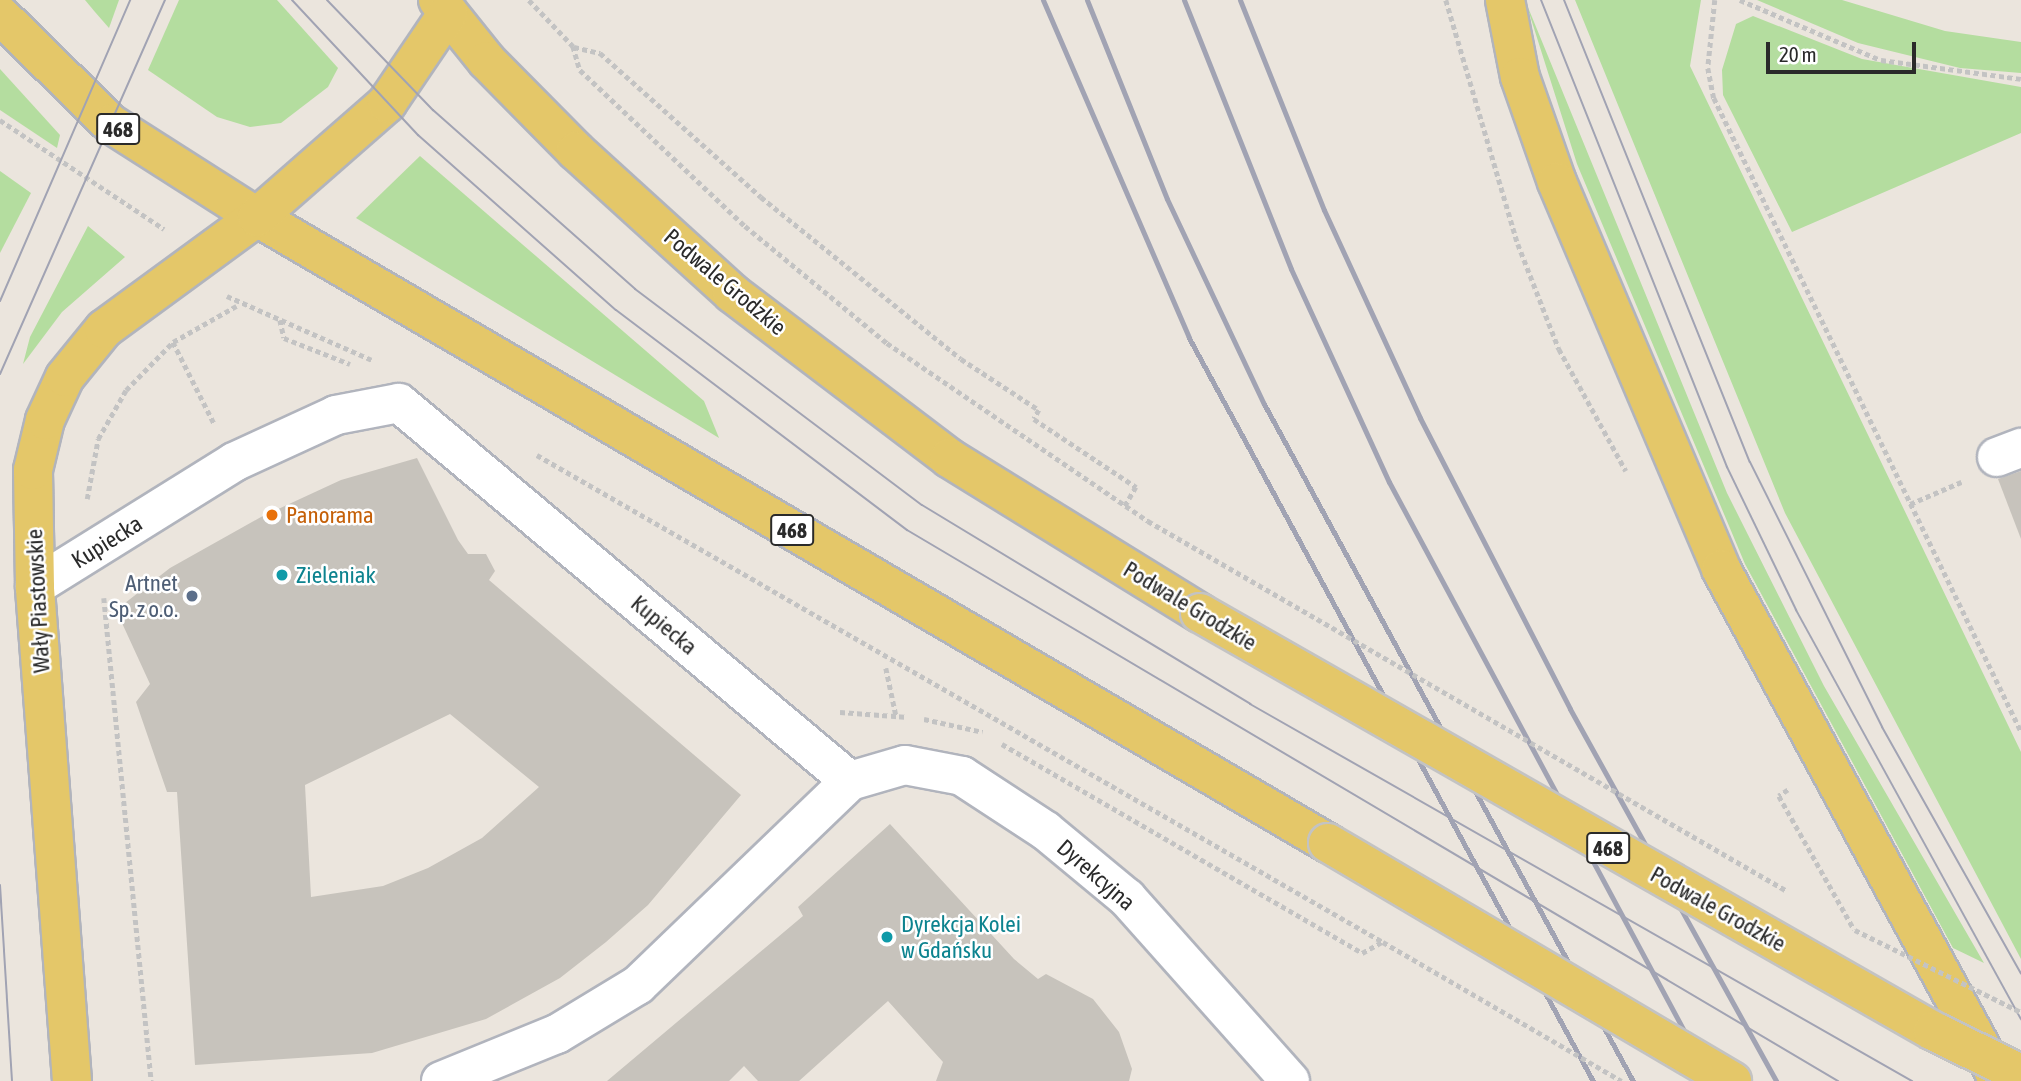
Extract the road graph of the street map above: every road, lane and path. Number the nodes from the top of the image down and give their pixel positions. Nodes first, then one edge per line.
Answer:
1 (529, 0) edge
2 (1505, 0) edge
3 (1715, 0) edge
4 (1740, 0) edge
5 (443, 7) edge
6 (0, 15) edge
7 (573, 46) junction
8 (2021, 79) edge
9 (0, 120) edge
10 (257, 217) junction
11 (164, 228) dead end
12 (173, 342) junction
13 (382, 366) dead end
14 (525, 448) dead end
15 (234, 462) junction
16 (1125, 506) junction
17 (87, 554) junction
18 (35, 586) junction
19 (886, 668) dead end
20 (2021, 731) edge
21 (850, 781) junction
22 (1797, 783) dead end
23 (1796, 896) dead end
24 (1842, 923) dead end
25 (1854, 929) junction
26 (1382, 942) junction
27 (2021, 1012) edge
28 (2021, 1074) edge
29 (72, 1081) edge
30 (151, 1081) edge
31 (441, 1081) edge
32 (1290, 1081) edge
33 (1622, 1081) edge
34 (1732, 1081) edge
35 (1999, 1081) edge

1 - 7 path
2 - 35 main road
3 - 20 path
4 - 8 path
5 - 10 main road, Podwale Grodzkie
5 - 28 main road, Podwale Grodzkie / 468, bridge
6 - 10 main road, 468
7 - 16 path
7 - 16 path
9 - 11 path
10 - 18 main road, Wały Piastowskie
10 - 34 main road, 468, bridge
12 - 13 path
12 - 15 path
12 - 17 path
14 - 26 path
15 - 17 street, Kupiecka
15 - 21 street, Kupiecka
16 - 23 path, bridge
17 - 18 street, Kupiecka
17 - 30 path
18 - 29 main road, Wały Piastowskie
19 - 26 path
21 - 31 street
21 - 32 street, Dyrekcyjna
22 - 25 path
24 - 25 path
25 - 27 path, bridge
26 - 33 path, bridge

